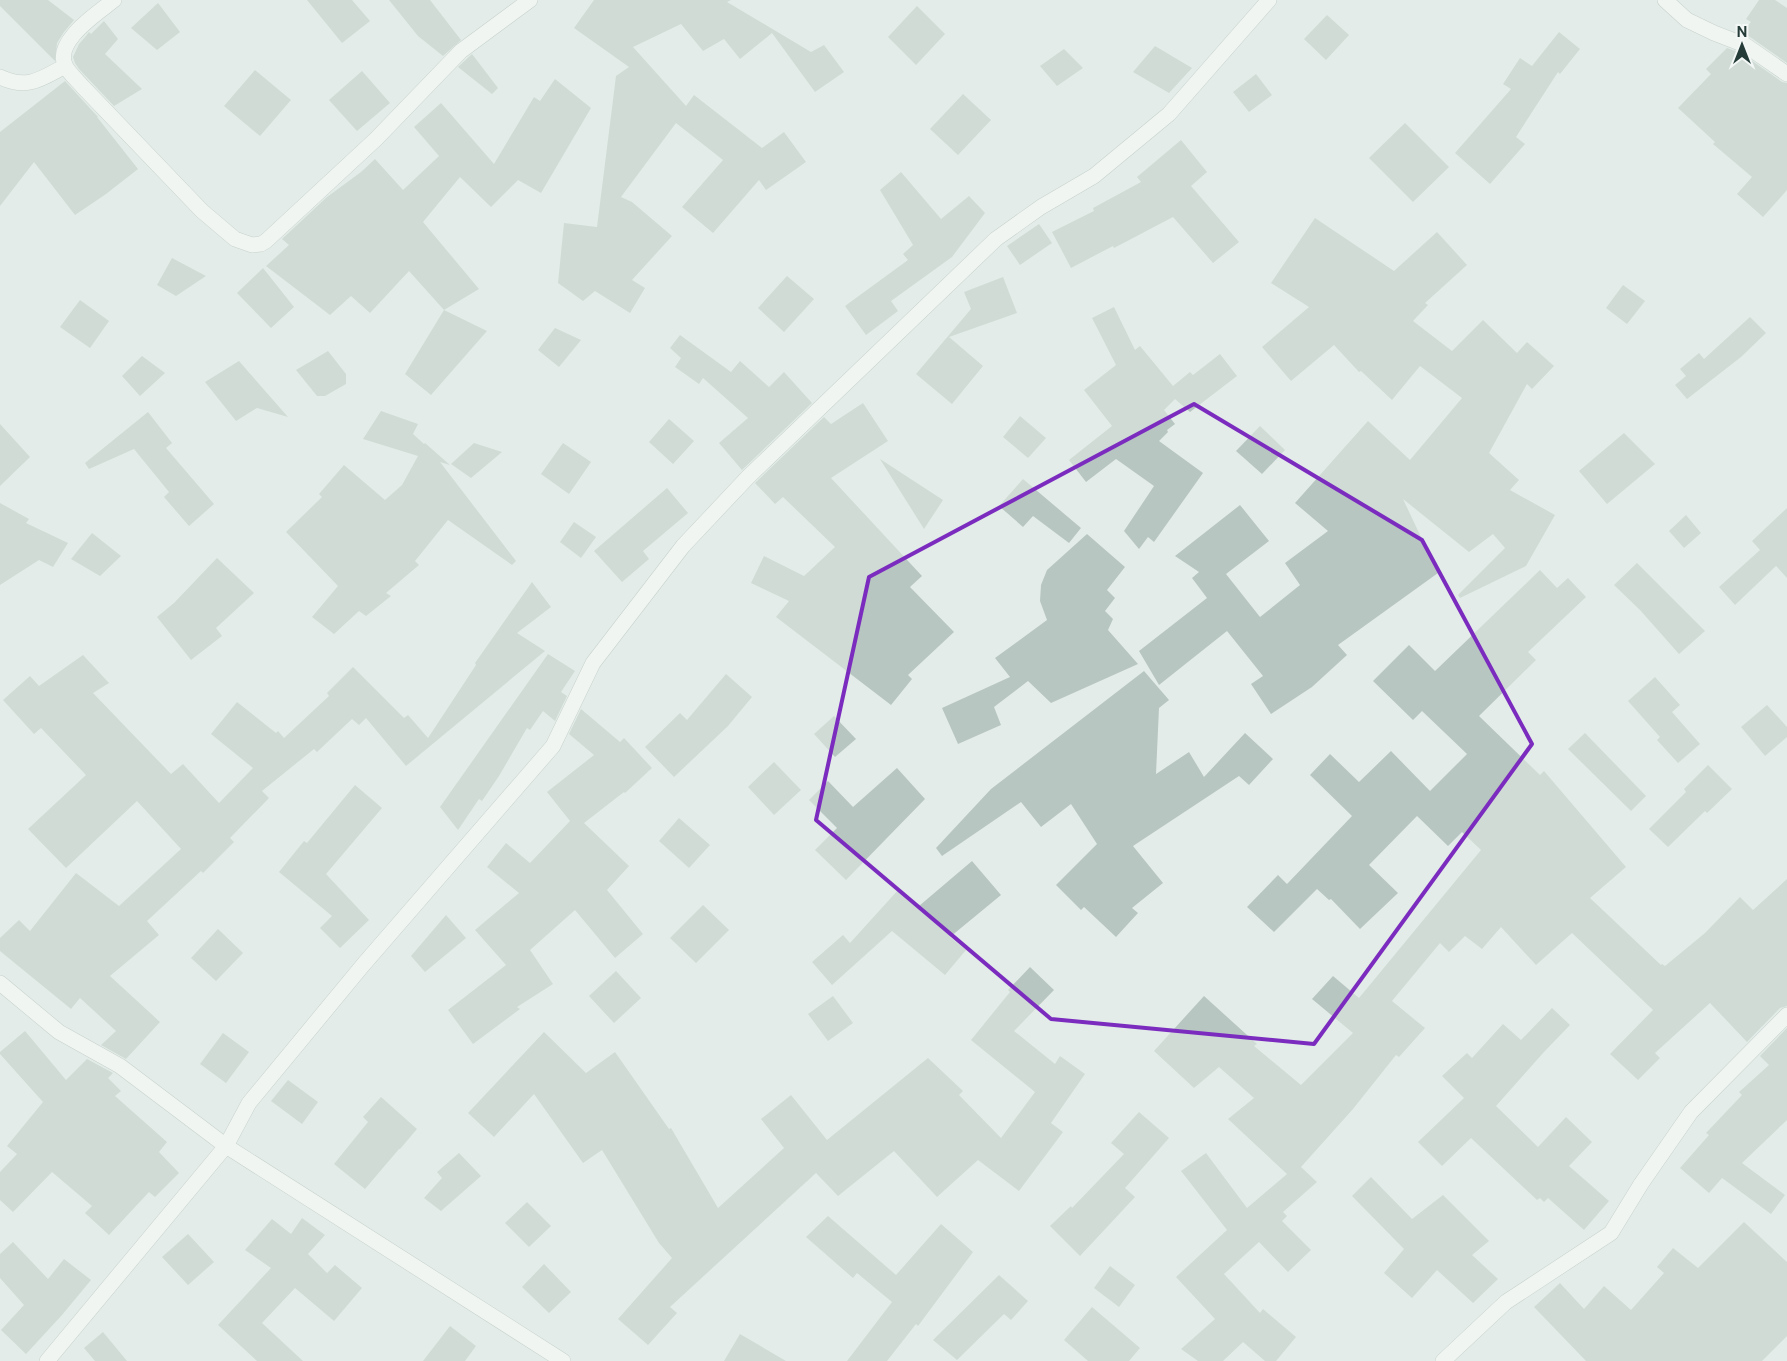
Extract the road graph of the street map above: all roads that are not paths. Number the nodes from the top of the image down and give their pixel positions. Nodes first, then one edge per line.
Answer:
1 (114, 0) edge
2 (530, 0) edge
3 (1269, 0) edge
4 (1665, 0) edge
5 (65, 66) junction
6 (1787, 74) edge
7 (0, 76) edge
8 (0, 983) edge
9 (1787, 1015) edge
10 (226, 1146) junction
11 (48, 1361) edge
12 (563, 1361) edge
13 (1443, 1361) edge

1 - 5 street
2 - 5 street
3 - 10 street
4 - 6 street
5 - 7 street
8 - 10 street
9 - 13 street
10 - 11 street
10 - 12 street

